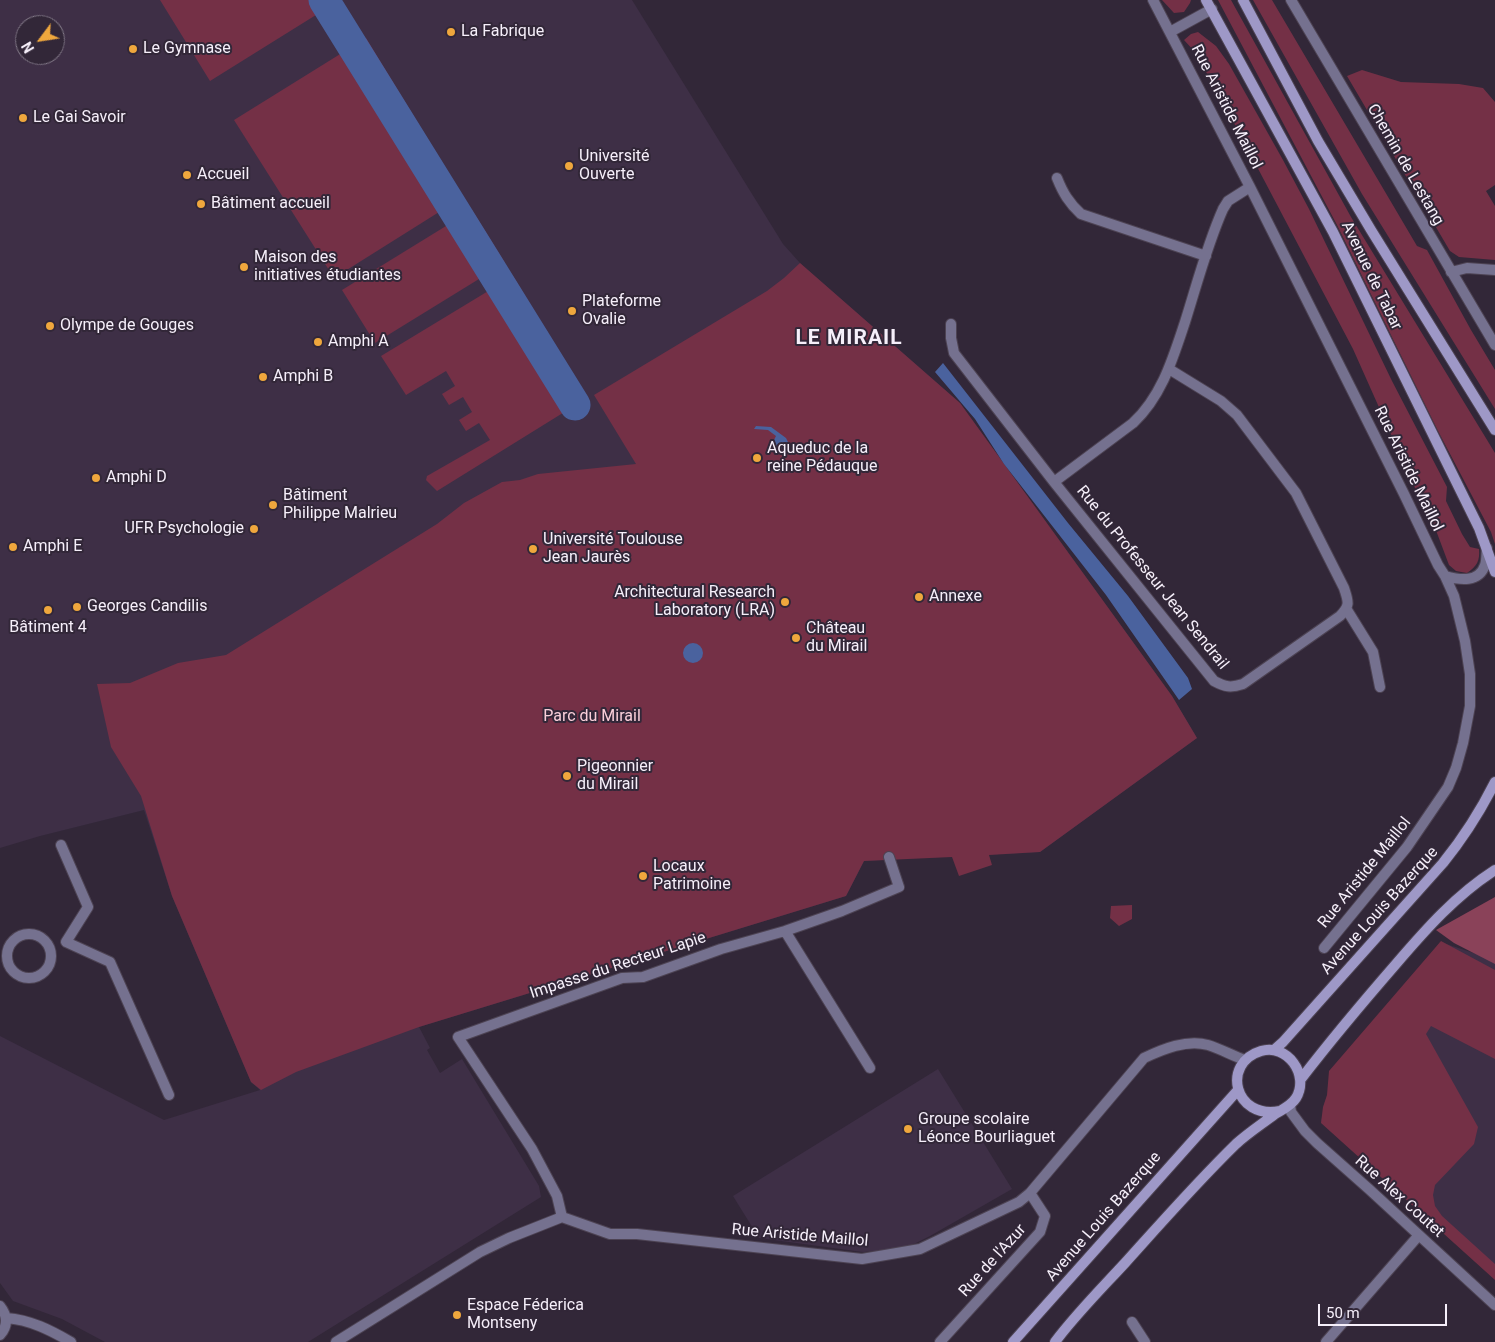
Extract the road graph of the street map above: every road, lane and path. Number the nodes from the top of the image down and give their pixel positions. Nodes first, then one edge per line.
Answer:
1 (1152, 0) edge
2 (1243, 0) edge
3 (1290, 0) edge
4 (1209, 5) edge
5 (1170, 32) junction
6 (1057, 178) dead end
7 (1250, 187) junction
8 (1206, 256) junction
9 (1495, 270) edge
10 (1451, 272) junction
11 (951, 324) dead end
12 (1495, 345) edge
13 (1169, 370) junction
14 (1495, 430) edge
15 (1054, 482) junction
16 (1487, 547) junction
17 (1495, 572) edge
18 (1446, 576) junction
19 (1347, 610) junction
20 (1380, 687) dead end
21 (1495, 782) edge
22 (62, 845) dead end
23 (890, 857) dead end
24 (1495, 870) edge
25 (785, 931) junction
26 (66, 942) junction
27 (1324, 948) dead end
28 (51, 949) junction
29 (4, 960) edge
30 (1274, 1050) junction
31 (1245, 1060) junction
32 (870, 1068) dead end
33 (1300, 1079) junction
34 (1238, 1090) junction
35 (169, 1095) dead end
36 (1290, 1105) junction
37 (1280, 1111) junction
38 (1030, 1193) junction
39 (562, 1217) junction
40 (1419, 1235) junction
41 (1495, 1305) edge
42 (0, 1306) edge
43 (6, 1318) junction
44 (1132, 1322) dead end
45 (0, 1336) edge
46 (71, 1342) edge
47 (336, 1342) edge
48 (940, 1342) edge
49 (1013, 1342) edge
50 (1055, 1342) edge
51 (1145, 1342) edge
52 (1326, 1342) edge

1 - 5 street, Rue Aristide Maillol
2 - 14 main road, Avenue de Tabar
3 - 10 street, Chemin de Lestang
4 - 5 street
4 - 16 main road, Avenue de Tabar
5 - 7 street, Rue Aristide Maillol
6 - 8 street
7 - 8 street
7 - 18 street, Rue Aristide Maillol
8 - 13 street
9 - 10 street
10 - 12 street, Chemin de Lestang
11 - 15 street
13 - 15 street
13 - 19 street
15 - 19 street, Rue du Professeur Jean Sendrail
16 - 17 main road, Avenue de Tabar
16 - 18 street
18 - 27 street, Rue Aristide Maillol
19 - 20 street
21 - 30 main road, Avenue Louis Bazerque
22 - 26 street
23 - 25 street, Impasse du Recteur Lapie
24 - 33 main road
25 - 32 street
25 - 39 street, Impasse du Recteur Lapie
26 - 28 street
26 - 35 street
28 - 29 street
28 - 29 street
30 - 31 main road
30 - 33 main road
31 - 34 main road
31 - 38 street, Rue Aristide Maillol
33 - 36 main road
34 - 37 main road
34 - 49 main road, Avenue Louis Bazerque
36 - 37 main road
36 - 40 street, Rue Alex Coutet
37 - 50 main road
38 - 39 street, Rue Aristide Maillol
38 - 48 street, Rue de l'Azur
39 - 47 street
40 - 41 street, Rue Alex Coutet
40 - 52 street
42 - 43 street
43 - 45 street
43 - 46 street
44 - 51 street

